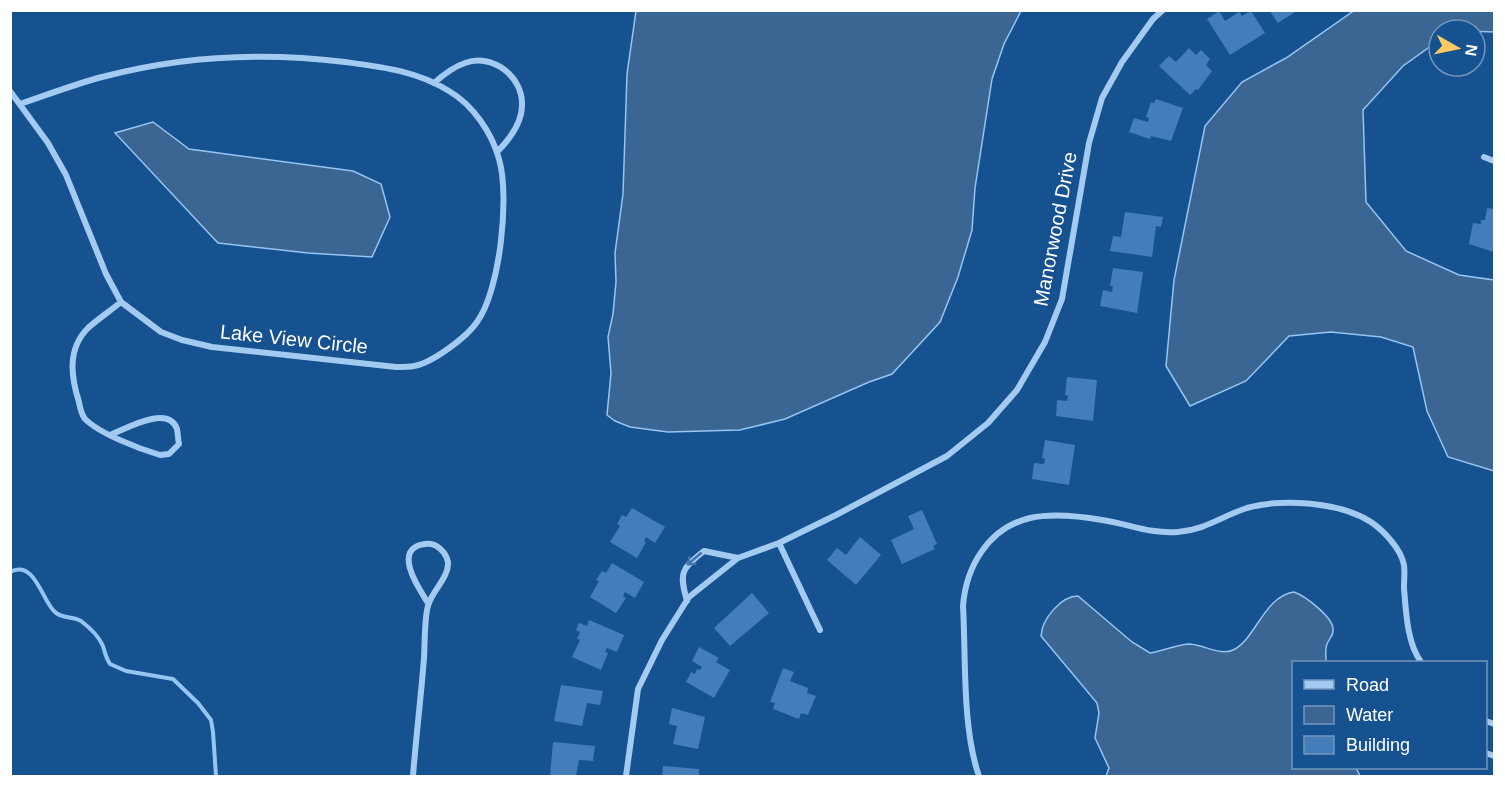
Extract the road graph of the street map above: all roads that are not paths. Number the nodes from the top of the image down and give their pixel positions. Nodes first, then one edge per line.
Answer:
1 (1163, 10) edge
2 (434, 83) junction
3 (10, 91) edge
4 (20, 104) junction
5 (497, 153) junction
6 (1484, 157) dead end
7 (1494, 161) edge
8 (121, 302) junction
9 (110, 435) junction
10 (779, 543) junction
11 (738, 558) junction
12 (687, 601) junction
13 (428, 603) junction
14 (820, 630) dead end
15 (1418, 661) edge
16 (412, 777) edge
17 (626, 777) edge
18 (979, 777) edge

1 - 10 street, Manorwood Drive
2 - 4 street, Lake View Circle
2 - 5 street, Lake View Circle
2 - 5 street
3 - 4 street, Lake View Circle
4 - 8 street, Lake View Circle
5 - 8 street, Lake View Circle
6 - 7 street
8 - 9 street
9 - 9 street
10 - 11 street, Manorwood Drive
10 - 14 street
11 - 12 street, Manorwood Drive
11 -> 12 street
12 - 17 street, Manorwood Drive
13 - 13 street
13 - 16 street
15 - 18 street

